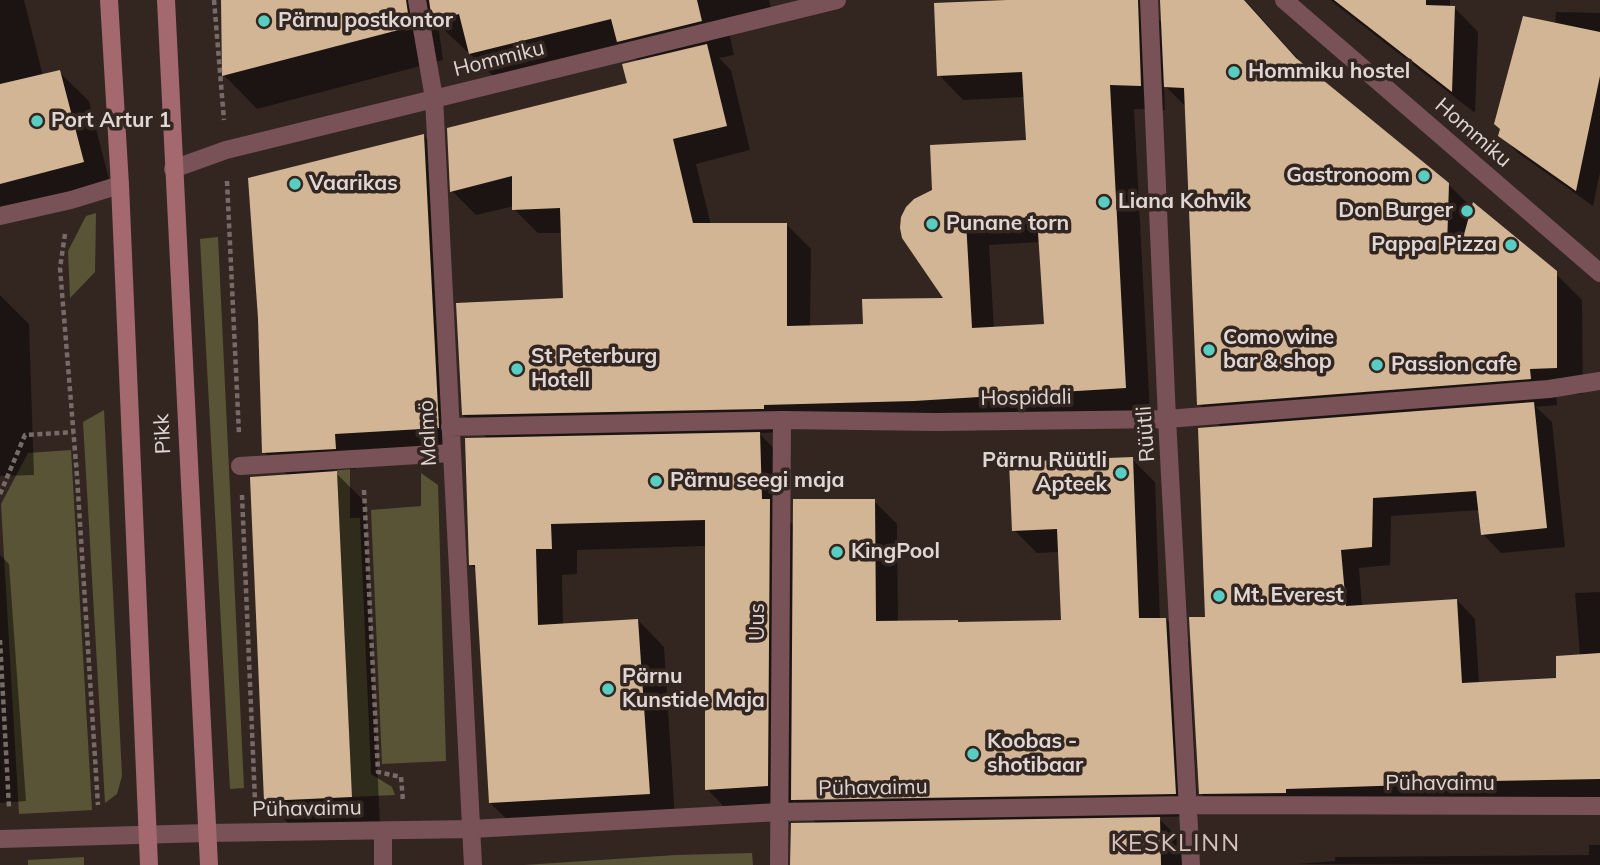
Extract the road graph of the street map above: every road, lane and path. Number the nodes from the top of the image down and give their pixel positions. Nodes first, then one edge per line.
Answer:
1 (108, 0) edge
2 (166, 0) edge
3 (417, 0) edge
4 (837, 0) edge
5 (1149, 0) edge
6 (1284, 0) edge
7 (435, 98) junction
8 (173, 169) junction
9 (120, 185) junction
10 (71, 200) junction
11 (0, 216) edge
12 (1600, 273) edge
13 (1600, 381) edge
14 (1167, 419) junction
15 (782, 420) junction
16 (450, 427) junction
17 (74, 432) junction
18 (451, 453) junction
19 (363, 459) junction
20 (240, 466) dead end
21 (0, 494) edge
22 (0, 640) edge
23 (1188, 805) junction
24 (1600, 806) edge
25 (403, 809) dead end
26 (779, 812) junction
27 (472, 829) junction
28 (383, 831) junction
29 (206, 833) junction
30 (147, 835) junction
31 (100, 836) junction
32 (6, 839) edge
33 (149, 865) edge
34 (209, 865) edge
35 (383, 865) edge
36 (473, 865) edge
37 (779, 865) edge
38 (1191, 865) edge

1 - 9 main road, Pikk
2 - 8 main road, Pikk
3 - 7 street, Malmö
4 - 7 street, Hommiku
5 - 14 street, Rüütli
6 - 12 street, Hommiku
7 - 8 street, Hommiku
7 - 16 street, Malmö
8 - 29 main road, Pikk
9 - 10 street
9 - 30 main road, Pikk
10 - 11 street
10 - 17 path
13 - 14 street, Hospidali
14 - 15 street, Hospidali
14 - 23 street, Rüütli
15 - 16 street, Hospidali
15 - 26 street, Uus
16 - 18 street, Malmö
17 - 21 path
17 - 31 path
18 - 19 street
18 - 27 street, Malmö
19 - 20 street
19 - 25 path
22 - 32 path
23 - 24 street, Pühavaimu
23 - 26 street, Pühavaimu
23 - 38 street, Rüütli
26 - 27 street, Pühavaimu
26 - 37 street, Uus
27 - 28 street, Pühavaimu
27 - 36 street, Malmö
28 - 29 street, Pühavaimu
28 - 35 street
29 - 30 street, Pühavaimu
29 - 34 main road, Pikk
30 - 31 street, Pühavaimu
30 - 33 main road, Pikk
31 - 32 street, Pühavaimu

